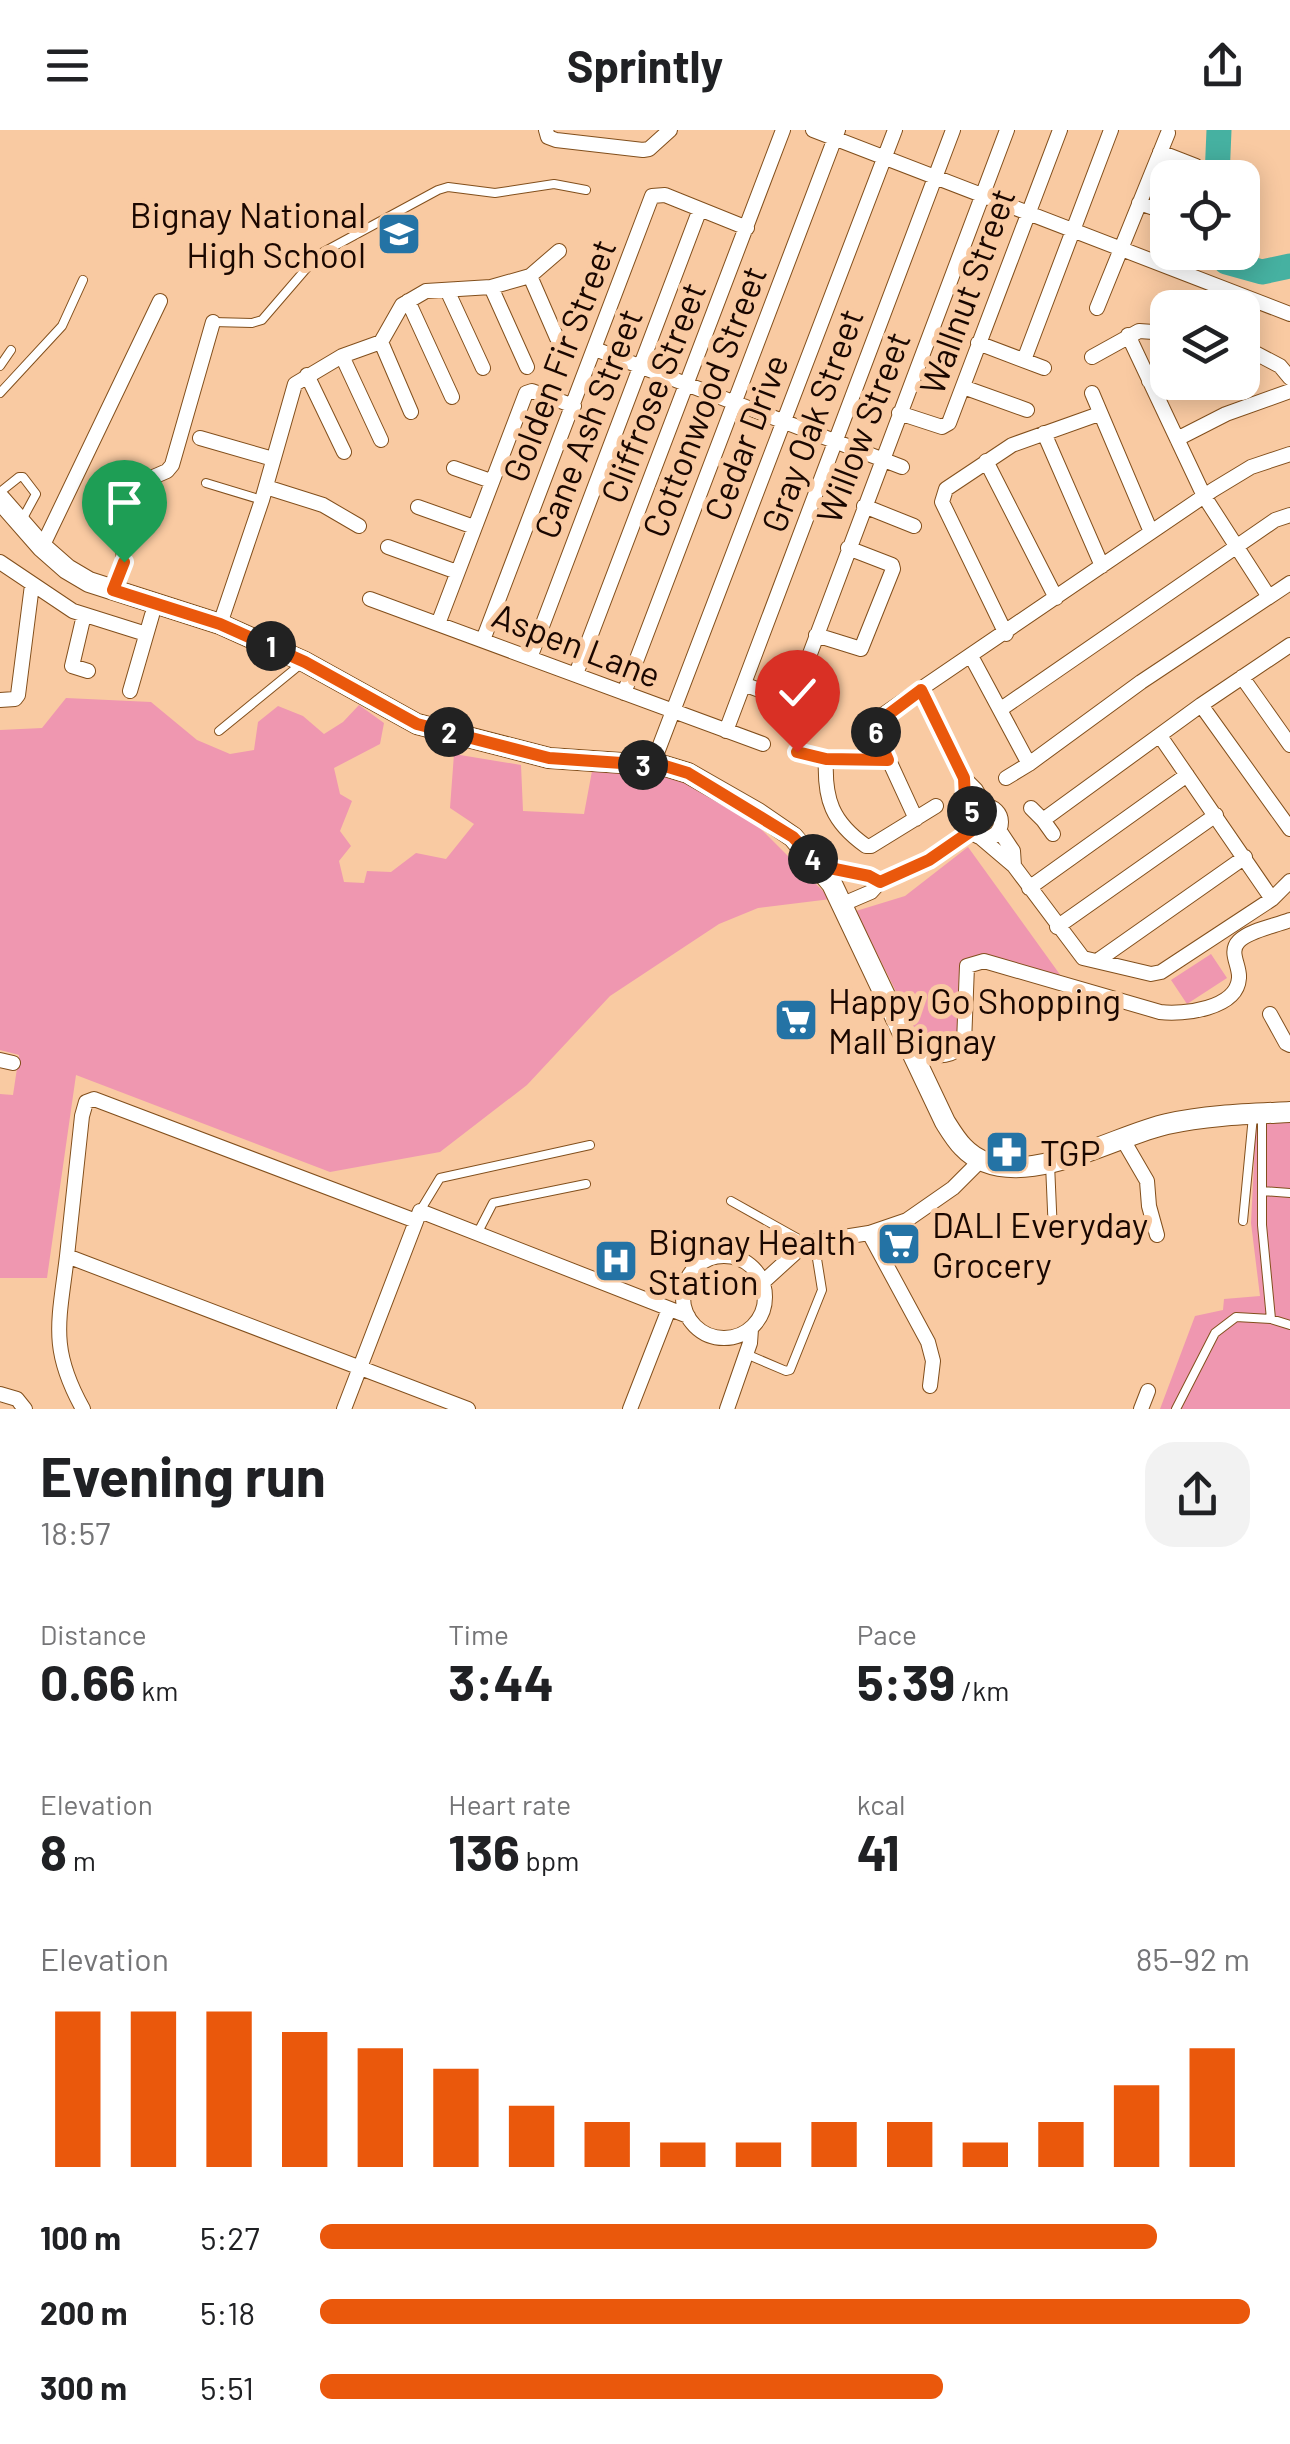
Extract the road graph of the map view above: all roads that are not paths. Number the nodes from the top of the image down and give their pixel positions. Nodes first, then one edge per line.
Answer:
1 (546, 130) edge
2 (670, 130) edge
3 (783, 130) edge
4 (813, 130) edge
5 (895, 130) edge
6 (953, 130) edge
7 (1007, 130) edge
8 (1060, 130) edge
9 (1112, 130) edge
10 (1168, 132) dead end
11 (836, 134) edge
12 (1160, 152) junction
13 (884, 160) junction
14 (1181, 160) edge
15 (934, 179) junction
16 (586, 190) dead end
17 (980, 196) junction
18 (1139, 203) junction
19 (1150, 207) edge
20 (700, 208) junction
21 (1026, 214) junction
22 (747, 228) junction
23 (1072, 232) junction
24 (560, 250) dead end
25 (1120, 250) junction
26 (530, 276) junction
27 (83, 280) dead end
28 (491, 286) junction
29 (447, 290) junction
30 (160, 301) dead end
31 (408, 301) junction
32 (1097, 308) dead end
33 (1290, 314) edge
34 (213, 322) joint
35 (1150, 332) edge
36 (1128, 335) junction
37 (557, 338) dead end
38 (381, 342) junction
39 (978, 343) junction
40 (594, 349) junction
41 (11, 350) dead end
42 (1260, 355) edge
43 (342, 356) junction
44 (1092, 357) dead end
45 (1024, 360) junction
46 (0, 366) edge
47 (641, 366) junction
48 (526, 367) dead end
49 (483, 368) dead end
50 (1044, 368) dead end
51 (307, 375) junction
52 (1290, 378) edge
53 (1149, 381) joint
54 (687, 383) junction
55 (963, 387) junction
56 (1290, 391) edge
57 (0, 393) edge
58 (1092, 393) dead end
59 (452, 398) dead end
60 (735, 402) junction
61 (574, 406) junction
62 (1027, 410) dead end
63 (410, 412) dead end
64 (899, 413) junction
65 (1099, 414) junction
66 (784, 421) junction
67 (1044, 434) junction
68 (200, 438) dead end
69 (1177, 439) junction
70 (381, 440) dead end
71 (834, 441) junction
72 (344, 452) dead end
73 (1290, 454) edge
74 (882, 459) junction
75 (273, 460) junction
76 (986, 461) junction
77 (902, 467) dead end
78 (454, 468) dead end
79 (491, 481) junction
80 (206, 483) dead end
81 (264, 493) junction
82 (0, 495) edge
83 (1204, 496) junction
84 (864, 506) junction
85 (418, 507) dead end
86 (1290, 515) edge
87 (20, 522) junction
88 (358, 526) dead end
89 (914, 526) dead end
90 (474, 527) junction
91 (1151, 532) junction
92 (42, 547) junction
93 (388, 547) dead end
94 (848, 548) junction
95 (1236, 548) junction
96 (0, 562) edge
97 (1102, 566) junction
98 (457, 572) junction
99 (1290, 583) edge
100 (32, 585) junction
101 (113, 590) junction
102 (1269, 597) junction
103 (1056, 598) junction
104 (370, 599) dead end
105 (152, 614) dead end
106 (84, 616) junction
107 (220, 624) junction
108 (438, 624) junction
109 (146, 634) junction
110 (1006, 634) junction
111 (816, 635) junction
112 (483, 640) junction
113 (1286, 648) edge
114 (972, 656) junction
115 (530, 658) junction
116 (305, 662) junction
117 (1290, 664) edge
118 (88, 671) dead end
119 (576, 674) junction
120 (1242, 678) junction
121 (746, 685) junction
122 (130, 690) dead end
123 (921, 690) junction
124 (624, 693) junction
125 (0, 700) edge
126 (1201, 705) junction
127 (1002, 709) junction
128 (672, 712) junction
129 (219, 732) dead end
130 (726, 732) junction
131 (1160, 736) junction
132 (763, 744) dead end
133 (1290, 745) edge
134 (797, 752) dead end
135 (826, 759) junction
136 (888, 760) junction
137 (1029, 764) junction
138 (652, 766) junction
139 (1188, 775) junction
140 (1006, 778) dead end
141 (936, 806) dead end
142 (1032, 808) dead end
143 (978, 809) junction
144 (1216, 815) junction
145 (916, 819) junction
146 (1043, 820) junction
147 (1290, 829) edge
148 (999, 830) junction
149 (976, 834) junction
150 (1053, 834) dead end
151 (1246, 856) junction
152 (820, 866) junction
153 (1014, 866) junction
154 (1290, 881) edge
155 (880, 882) junction
156 (1030, 888) junction
157 (1272, 899) junction
158 (842, 904) junction
159 (1290, 920) edge
160 (1057, 927) junction
161 (1097, 961) junction
162 (1270, 1014) dead end
163 (1290, 1045) edge
164 (912, 1054) junction
165 (1290, 1112) edge
166 (1258, 1114) junction
167 (1122, 1138) junction
168 (590, 1145) dead end
169 (981, 1160) junction
170 (1050, 1164) junction
171 (586, 1184) dead end
172 (1262, 1191) junction
173 (1290, 1193) edge
174 (731, 1201) dead end
175 (418, 1216) junction
176 (1243, 1220) dead end
177 (1053, 1233) dead end
178 (478, 1234) junction
179 (869, 1234) junction
180 (1158, 1235) dead end
181 (810, 1242) junction
182 (67, 1256) junction
183 (762, 1282) junction
184 (670, 1309) junction
185 (688, 1316) junction
186 (1271, 1319) junction
187 (1290, 1325) edge
188 (751, 1329) junction
189 (746, 1354) junction
190 (360, 1368) junction
191 (930, 1386) dead end
192 (1148, 1391) dead end
193 (0, 1394) edge
194 (25, 1409) edge
195 (84, 1409) edge
196 (344, 1409) edge
197 (468, 1409) edge
198 (630, 1409) edge
199 (727, 1409) edge
200 (1141, 1409) edge
201 (1176, 1409) edge

1 - 2 street
3 - 22 street, Cliffrose Street
4 - 11 street
5 - 13 street, Cedar Drive
6 - 15 street, Gray Oak Street
7 - 17 street, Willow Street
8 - 21 street, Wallnut Street
9 - 23 street
10 - 12 street
11 - 13 street
11 - 60 street, Cottonwood Street
12 - 14 street
12 - 18 street
13 - 15 street
13 - 66 street, Cedar Drive
15 - 17 street
15 - 71 street, Gray Oak Street
16 - 34 lane
17 - 21 street
17 - 64 street, Willow Street
18 - 19 street
18 - 25 street
20 - 22 street, Golden Fir Street
20 - 40 street, Golden Fir Street
20 - 47 street, Cane Ash Street
21 - 23 street
21 - 39 street, Wallnut Street
22 - 54 street, Cliffrose Street
23 - 25 street
23 - 45 street
24 - 26 street
25 - 32 street
25 - 33 street
26 - 28 street
26 - 37 street
27 - 57 lane
28 - 29 street
28 - 48 street
29 - 31 street
29 - 49 street
30 - 92 street
31 - 38 street
31 - 59 street
34 - 101 street
35 - 36 street
36 - 44 street
36 - 53 street
38 - 43 street
38 - 63 street
39 - 45 street
39 - 55 street, Wallnut Street
40 - 47 street
40 - 61 street, Golden Fir Street
41 - 46 lane
42 - 52 street
43 - 51 street
43 - 70 street
45 - 50 street
47 - 54 street
47 - 115 street, Cane Ash Street
51 - 72 street
51 - 75 street
53 - 69 street
54 - 60 street
54 - 119 street, Cliffrose Street
55 - 62 street
55 - 64 street, Wallnut Street
56 - 69 street
58 - 65 street
60 - 66 street
60 - 124 street, Cottonwood Street
61 - 79 street
61 - 112 street, Golden Fir Street
64 - 74 street, Willow Street
65 - 67 street
65 - 91 street
66 - 71 street
66 - 128 street, Cedar Drive
67 - 76 street
67 - 97 street
68 - 75 street
69 - 83 street
71 - 74 street
71 - 121 street, Gray Oak Street
73 - 83 street
74 - 77 street
74 - 84 street, Willow Street
75 - 81 street
76 - 103 street
76 - 110 street
78 - 79 street
79 - 90 street
80 - 81 lane
81 - 88 street
81 - 107 street
82 - 87 main road
82 - 87 lane
83 - 91 street
83 - 95 street
84 - 89 street
84 - 94 street, Willow Street
85 - 90 street
86 - 95 street
87 - 92 main road
90 - 98 street
91 - 97 street
92 - 101 main road
93 - 98 street
94 - 111 street, Willow Street
94 - 111 street
95 - 102 street
95 - 127 street
96 - 100 street
97 - 103 street
98 - 108 street
99 - 102 street
100 - 106 street
100 - 125 street
101 - 107 main road
102 - 137 street
103 - 110 street
104 - 108 street, Aspen Lane
105 - 109 street
106 - 109 street
106 - 118 street
107 - 116 main road
108 - 112 street, Aspen Lane
109 - 122 street
110 - 114 street
111 - 121 street, Willow Street
112 - 115 street, Aspen Lane
113 - 117 street
113 - 120 street
114 - 123 street
114 - 127 street
115 - 119 street, Aspen Lane
116 - 129 lane
116 - 138 main road
119 - 124 street, Aspen Lane
120 - 126 street
120 - 133 street
121 - 130 street, Gray Oak Street
123 - 136 street
123 - 143 street
124 - 128 street, Aspen Lane
126 - 131 street
126 - 147 street
127 - 137 street
128 - 130 street, Aspen Lane
128 - 138 street, Cedar Drive
130 - 132 street, Aspen Lane
131 - 139 street
131 - 146 street
134 - 135 street
135 - 136 street
135 - 145 street
136 - 145 street
137 - 140 street
138 - 152 main road
139 - 144 street
139 - 156 street
141 - 145 street
142 - 146 street
143 - 148 street
143 - 149 street
144 - 151 street
144 - 160 street
146 - 150 street
148 - 149 street
148 - 153 street
149 - 153 street
149 - 155 street
151 - 157 street
151 - 161 street
152 - 155 street
152 - 158 main road
153 - 156 street
154 - 157 street
155 - 158 street
156 - 160 street
157 - 161 street
158 - 164 main road
159 - 164 street
160 - 161 street
162 - 163 street
164 - 169 main road
165 - 166 main road
166 - 167 main road
166 - 172 lane
166 - 176 lane
167 - 170 main road
167 - 180 street
168 - 175 lane
169 - 170 main road
169 - 179 street
170 - 177 lane
171 - 178 lane
172 - 173 lane
172 - 186 lane
174 - 181 lane
175 - 178 street
175 - 182 street
175 - 190 street
178 - 184 street
179 - 181 street
179 - 191 street
181 - 183 street
181 - 189 lane
182 - 190 street
182 - 195 street
183 - 185 street
183 - 188 street
184 - 185 street
184 - 198 street
185 - 188 street
186 - 187 lane
186 - 201 lane
188 - 189 street
189 - 199 street
190 - 196 street
190 - 197 street
192 - 200 street
193 - 194 street

